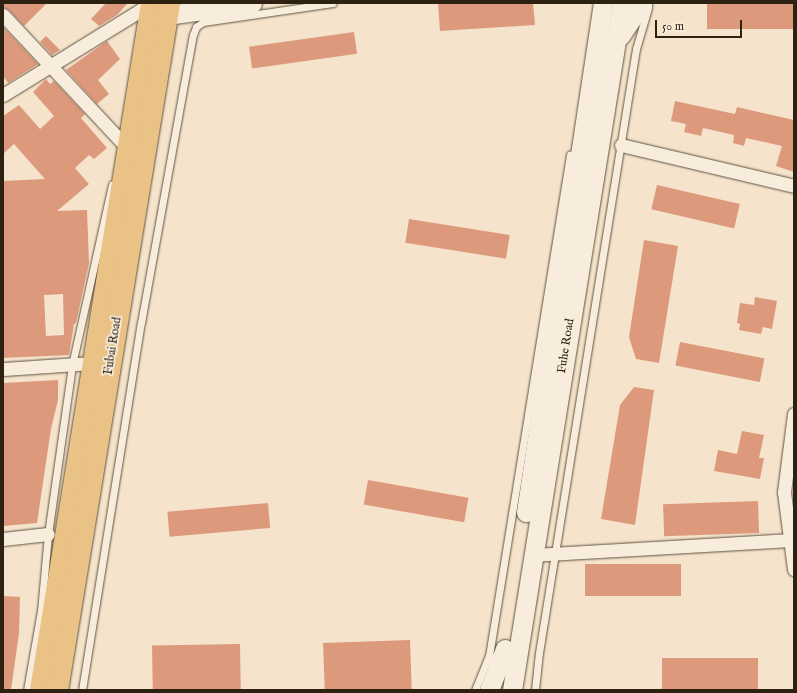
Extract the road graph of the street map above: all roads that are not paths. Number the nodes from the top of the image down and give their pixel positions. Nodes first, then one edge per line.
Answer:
1 (252, 3) edge
2 (333, 3) edge
3 (595, 3) edge
4 (603, 3) edge
5 (622, 3) edge
6 (642, 3) edge
7 (650, 3) edge
8 (155, 7) edge
9 (3, 15) edge
10 (616, 42) junction
11 (50, 68) junction
12 (582, 82) dead end
13 (3, 95) edge
14 (121, 141) junction
15 (572, 145) dead end
16 (621, 145) junction
17 (116, 164) dead end
18 (113, 179) dead end
19 (794, 186) edge
20 (93, 363) junction
21 (72, 365) junction
22 (3, 369) edge
23 (794, 414) edge
24 (48, 534) junction
25 (3, 539) edge
26 (792, 540) edge
27 (532, 555) junction
28 (555, 555) junction
29 (794, 569) edge
30 (510, 653) junction
31 (27, 690) edge
32 (40, 690) edge
33 (57, 690) edge
34 (82, 690) edge
35 (475, 690) edge
36 (489, 690) edge
37 (499, 690) edge
38 (512, 690) edge
39 (521, 690) edge
40 (535, 690) edge

1 - 8 street
2 - 34 lane
3 - 12 lane
4 - 30 street, Fuhe Road
5 - 10 street, Fuhe Road
6 - 10 street
7 - 16 lane
8 - 11 street
8 - 14 lane
8 - 20 main road, Fubai Road
8 - 33 main road, Fubai Road
9 - 11 street
10 - 27 street, Fuhe Road
11 - 13 street
11 - 14 street
14 - 17 lane
15 - 35 lane
16 - 19 street
16 - 28 lane
18 - 21 lane
20 - 21 street
20 - 32 main road, Fubai Road
21 - 22 street
21 - 24 lane
23 - 26 street
24 - 25 street
24 - 31 lane
26 - 28 street
26 - 29 street
27 - 28 street
27 - 30 street, Fuhe Road
28 - 40 lane
30 - 36 street
30 - 37 street, Fuhe Road
30 - 38 street, Fuhe Road
30 - 39 street

